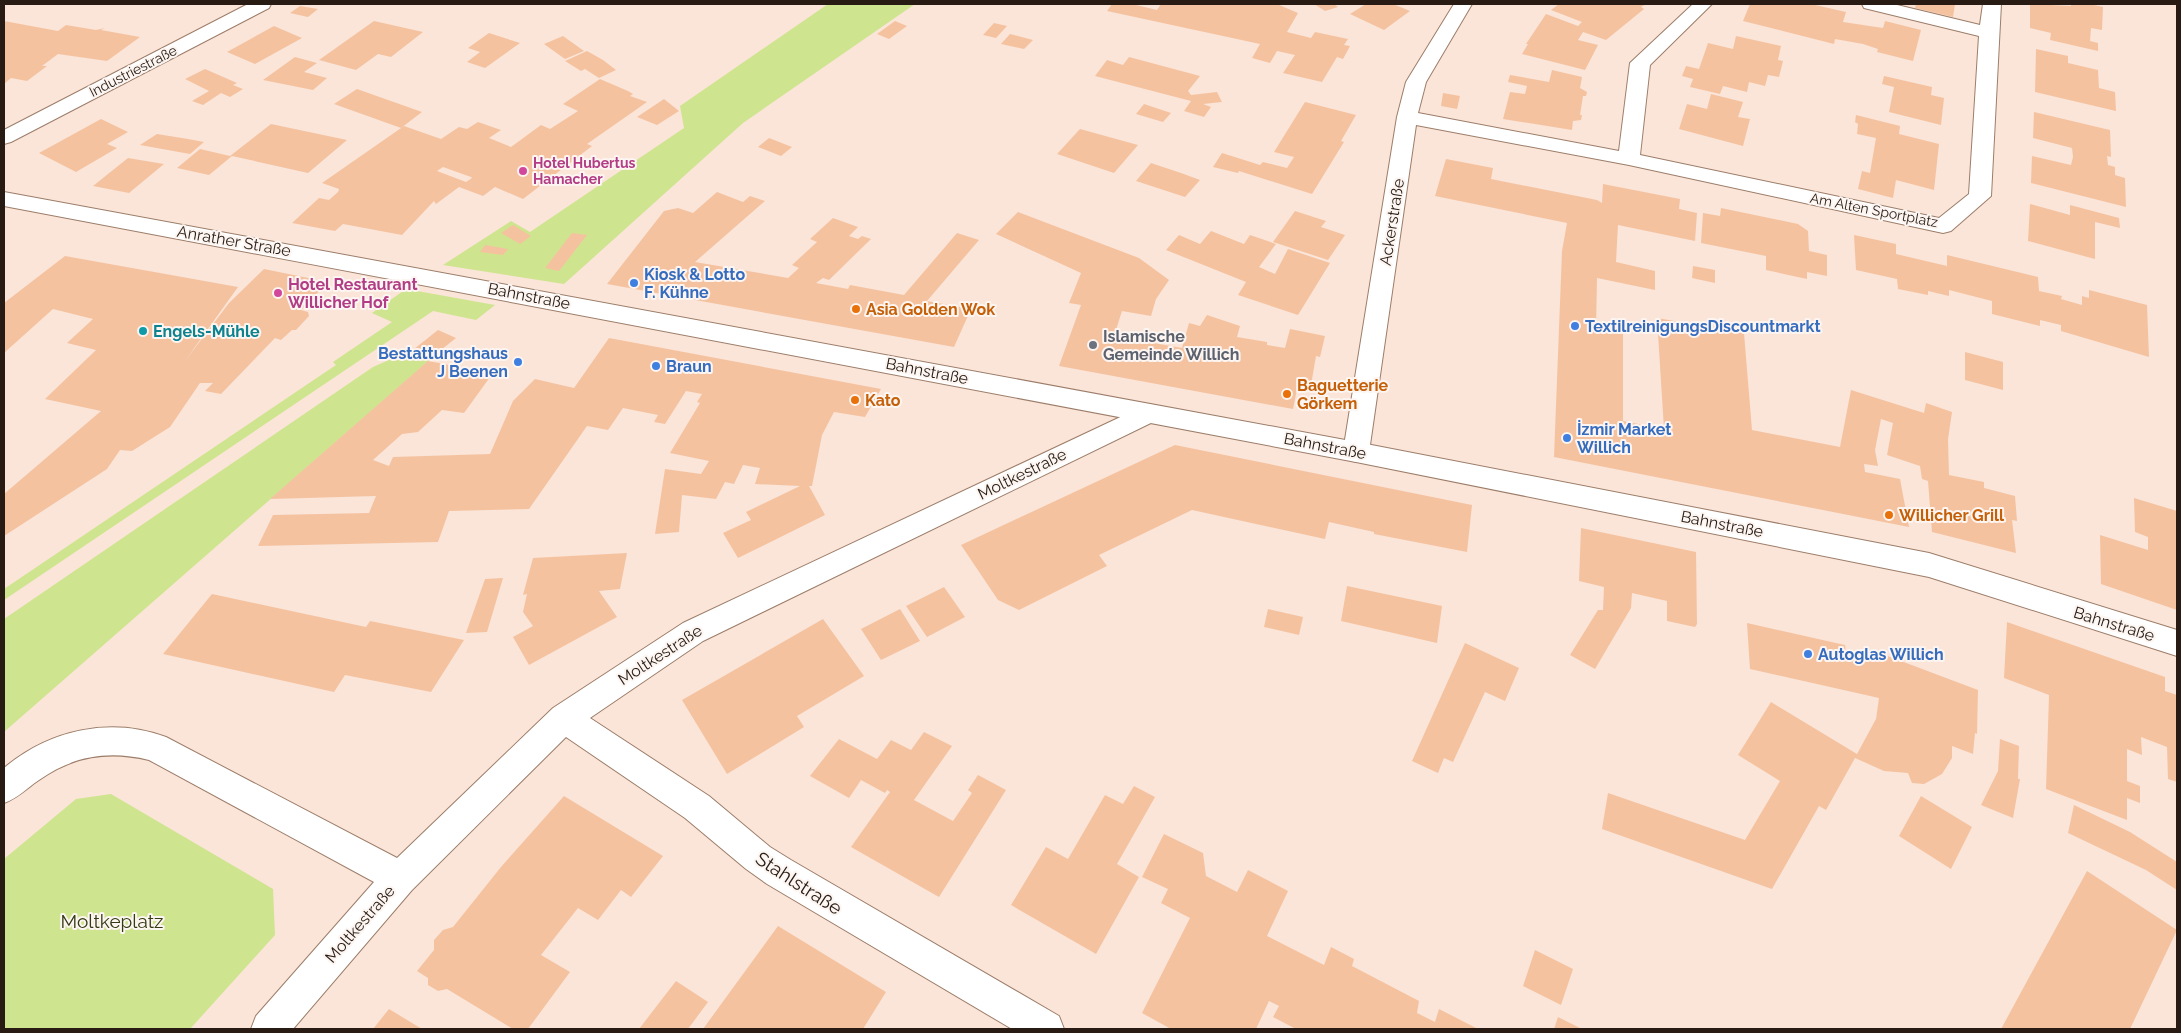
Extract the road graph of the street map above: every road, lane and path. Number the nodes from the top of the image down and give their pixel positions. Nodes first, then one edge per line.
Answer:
1 (262, 4) edge
2 (1463, 4) edge
3 (1703, 4) edge
4 (1870, 4) edge
5 (1992, 4) edge
6 (1989, 33) junction
7 (1407, 116) junction
8 (4, 138) edge
9 (1629, 159) junction
10 (4, 199) edge
11 (464, 284) joint
12 (1148, 413) junction
13 (1356, 452) junction
14 (2177, 643) edge
15 (564, 718) junction
16 (4, 788) edge
17 (400, 878) junction
18 (269, 1029) edge
19 (1046, 1029) edge

1 - 8 street, Industriestraße
2 - 7 street, Ackerstraße
3 - 9 street
4 - 6 street
5 - 6 street, Am Alten Sportplatz
6 - 9 street, Am Alten Sportplatz
7 - 9 street, Am Alten Sportplatz
7 - 13 street, Ackerstraße
10 - 11 street, Anrather Straße
11 - 12 street, Bahnstraße
12 - 13 street, Bahnstraße
12 - 15 street, Moltkestraße
13 - 14 street, Bahnstraße
15 - 17 street, Moltkestraße
15 - 19 street, Stahlstraße
16 - 17 street
17 - 18 street, Moltkestraße

